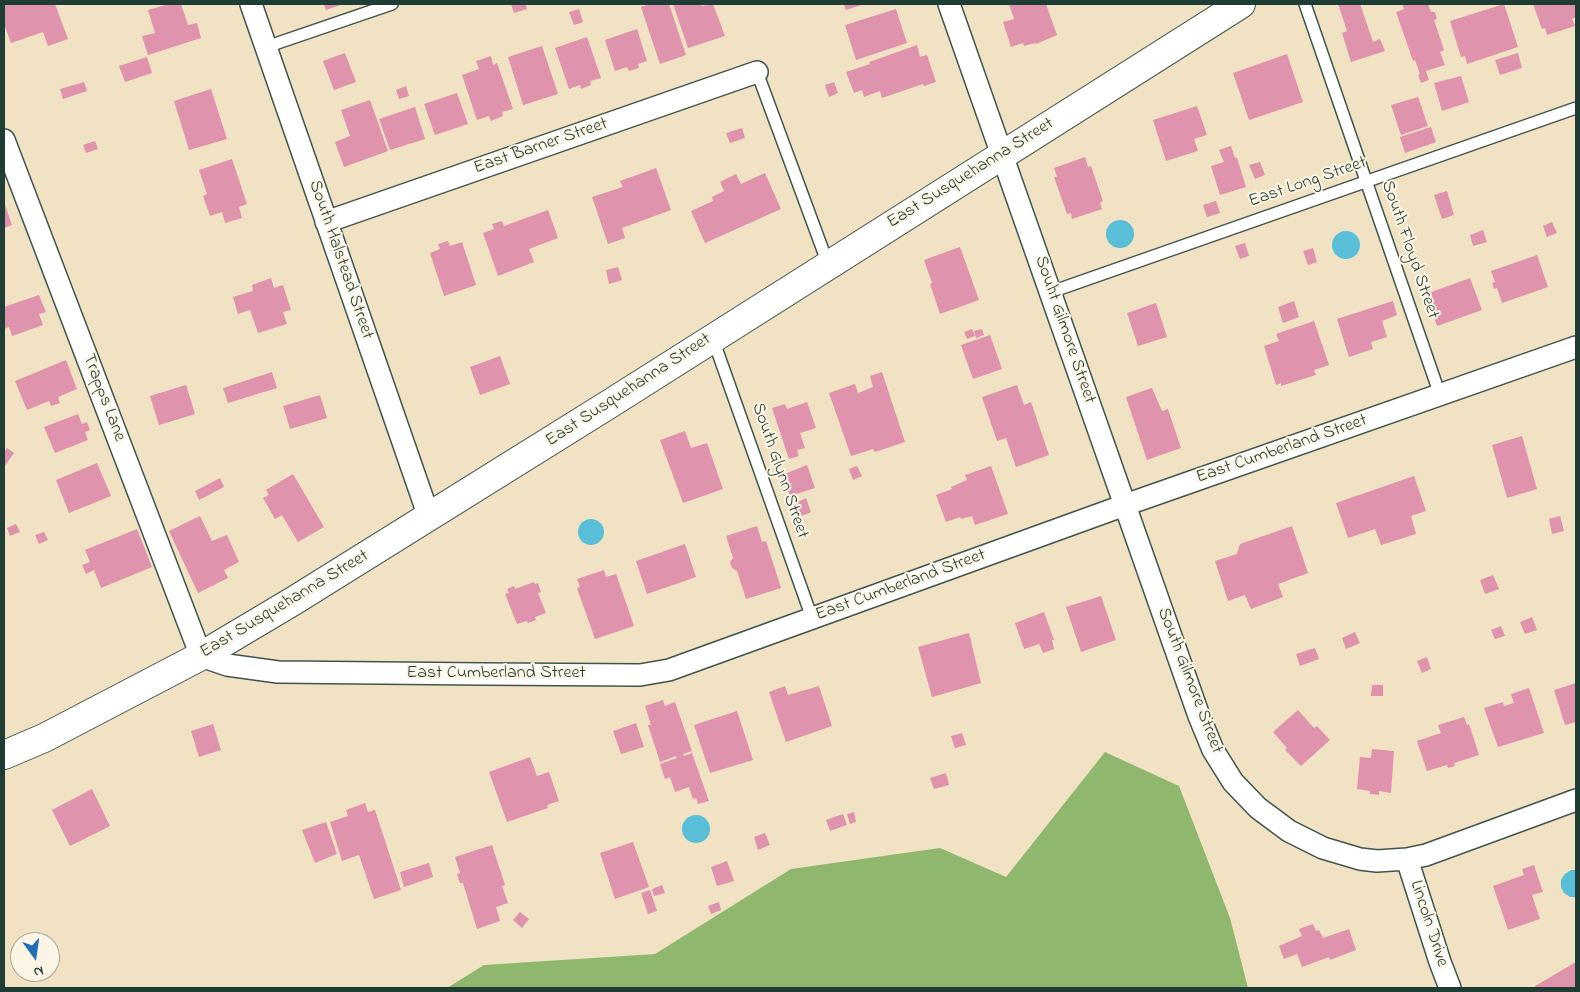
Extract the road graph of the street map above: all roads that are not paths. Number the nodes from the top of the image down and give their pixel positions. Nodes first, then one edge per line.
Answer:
1 (251, 4) edge
2 (392, 4) edge
3 (949, 4) edge
4 (1241, 4) edge
5 (1306, 4) edge
6 (266, 47) junction
7 (756, 72) joint
8 (1576, 108) edge
9 (4, 140) edge
10 (1001, 155) junction
11 (1366, 181) junction
12 (326, 222) junction
13 (828, 264) junction
14 (1051, 292) junction
15 (713, 337) junction
16 (1576, 347) edge
17 (1440, 395) junction
18 (1125, 505) junction
19 (429, 517) junction
20 (812, 618) junction
21 (201, 656) junction
22 (4, 755) edge
23 (1576, 800) edge
24 (1407, 859) junction
25 (1450, 988) edge

1 - 6 street, South Halstead Street
2 - 6 lane
3 - 10 street
4 - 10 main road, East Susquehanna Street
5 - 11 lane, South Floyd Street
6 - 12 street, South Halstead Street
7 - 12 street, East Barner Street
7 - 13 lane
8 - 11 lane, East Long Street
9 - 21 street, Trapps Lane
10 - 13 main road, East Susquehanna Street
10 - 14 street, Souht Gilmore Street
11 - 14 lane, East Long Street
11 - 17 lane, South Floyd Street
12 - 19 street, South Halstead Street
13 - 15 main road, East Susquehanna Street
14 - 18 street, Souht Gilmore Street
15 - 19 main road, East Susquehanna Street
15 - 20 lane, South Glynn Street
16 - 17 street, East Cumberland Street
17 - 18 street, East Cumberland Street
18 - 20 street, East Cumberland Street
18 - 24 street, South Gilmore Street
19 - 21 main road, East Susquehanna Street
20 - 21 street, East Cumberland Street
21 - 22 main road, East Susquehanna Street
23 - 24 street, South Gilmore Street
24 - 25 street, Lincoln Drive

